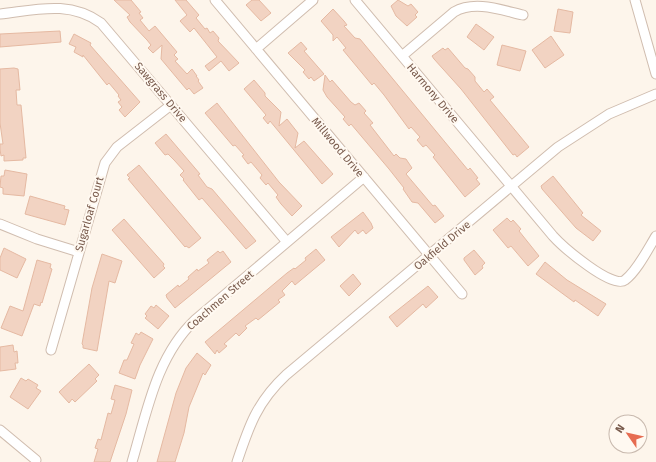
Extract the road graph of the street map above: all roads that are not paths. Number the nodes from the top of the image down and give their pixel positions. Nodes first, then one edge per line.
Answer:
1 (215, 0) edge
2 (313, 0) edge
3 (355, 0) edge
4 (635, 0) edge
5 (0, 14) edge
6 (523, 15) dead end
7 (256, 49) junction
8 (402, 56) junction
9 (656, 74) edge
10 (656, 94) edge
11 (171, 105) junction
12 (364, 177) junction
13 (511, 186) junction
14 (0, 224) edge
15 (656, 236) edge
16 (287, 242) junction
17 (79, 252) junction
18 (429, 255) junction
19 (462, 294) dead end
20 (51, 350) dead end
21 (0, 430) edge
22 (36, 461) edge
23 (132, 462) edge
24 (237, 462) edge

1 - 7 street, Millwood Drive
2 - 7 street
3 - 8 street, Harmony Drive
4 - 9 street
5 - 11 street, Sawgrass Drive
6 - 8 street
7 - 12 street, Millwood Drive
8 - 13 street, Harmony Drive
10 - 13 street, Oakfield Drive
11 - 16 street, Sawgrass Drive
11 - 17 street, Sugarloaf Court
12 - 16 street, Coachmen Street
12 - 18 street, Millwood Drive
13 - 15 street, Harmony Drive
13 - 18 street, Oakfield Drive
14 - 17 street
16 - 23 street, Coachmen Street
17 - 20 street, Sugarloaf Court
18 - 19 street, Millwood Drive
18 - 24 street, Oakfield Drive
21 - 22 street

